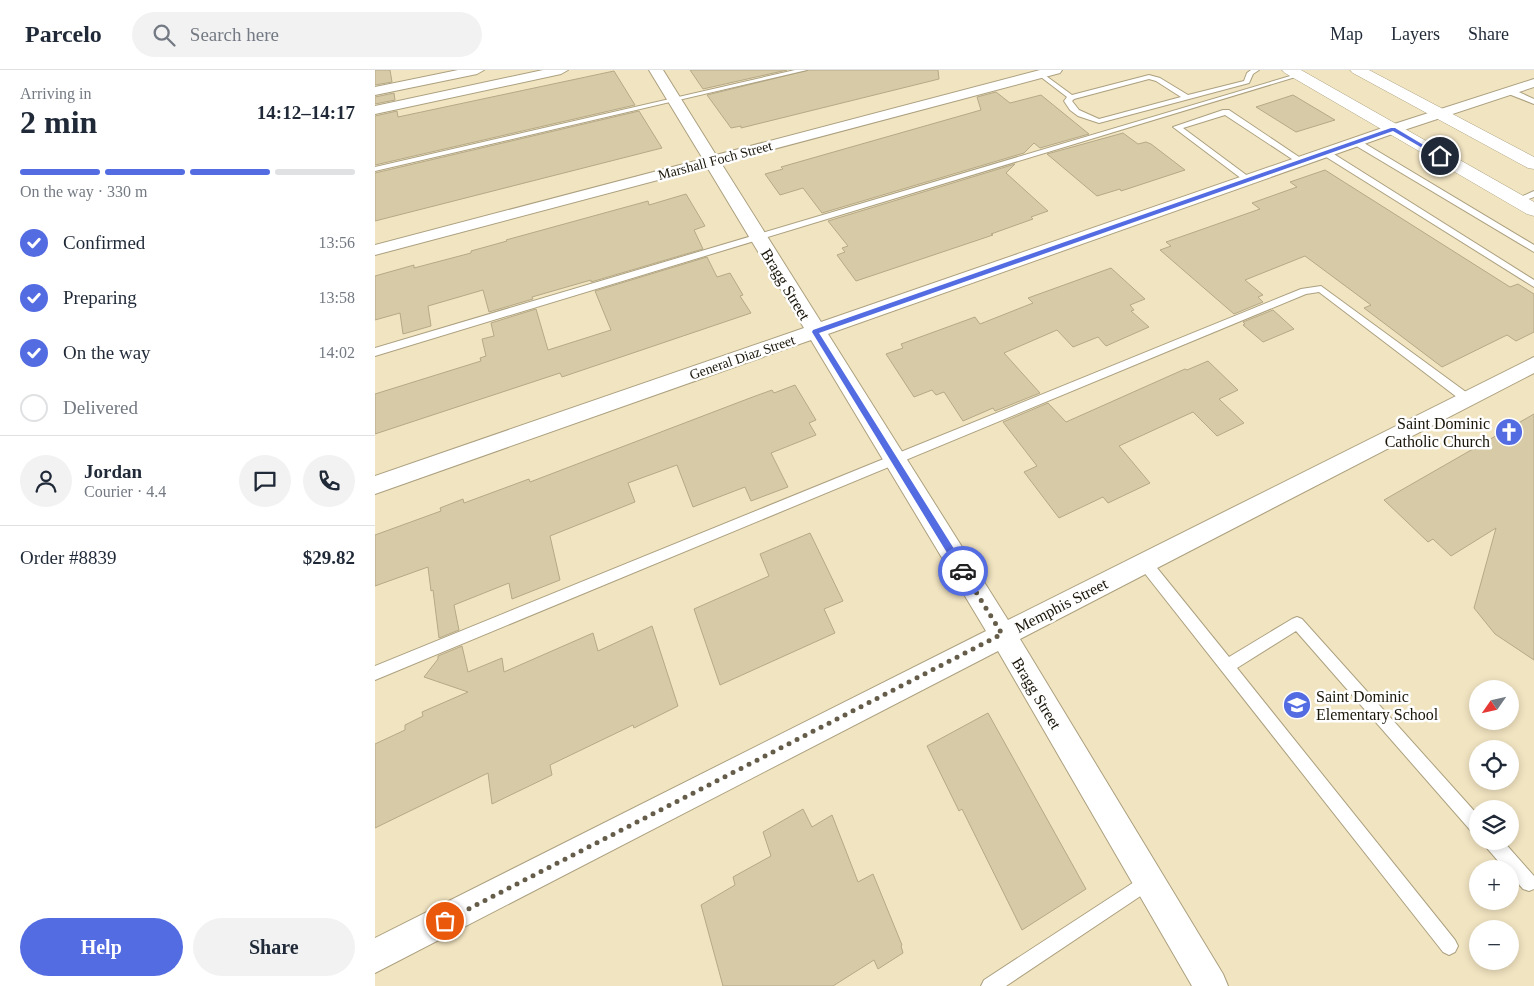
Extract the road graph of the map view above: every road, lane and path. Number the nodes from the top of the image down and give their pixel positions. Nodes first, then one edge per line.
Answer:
1 (477, 70) edge
2 (561, 70) edge
3 (656, 70) edge
4 (804, 70) edge
5 (1055, 70) edge
6 (1256, 70) edge
7 (1358, 70) edge
8 (1294, 73) edge
9 (1040, 74) junction
10 (1534, 83) edge
11 (375, 91) edge
12 (1509, 91) junction
13 (1071, 97) junction
14 (1187, 98) junction
15 (674, 100) junction
16 (1534, 102) edge
17 (375, 110) edge
18 (1440, 114) junction
19 (1393, 129) junction
20 (1356, 142) junction
21 (1326, 153) junction
22 (712, 161) junction
23 (1301, 162) junction
24 (1534, 164) edge
25 (375, 168) edge
26 (1249, 180) junction
27 (1534, 194) edge
28 (1518, 200) junction
29 (1534, 210) edge
30 (758, 237) junction
31 (1534, 249) edge
32 (375, 250) edge
33 (1534, 284) edge
34 (815, 332) junction
35 (375, 352) edge
36 (1534, 364) edge
37 (1466, 398) junction
38 (894, 460) junction
39 (375, 485) edge
40 (1144, 562) junction
41 (1002, 634) junction
42 (1227, 666) junction
43 (375, 674) edge
44 (1469, 816) edge
45 (1500, 850) edge
46 (1148, 881) junction
47 (1529, 883) dead end
48 (1449, 946) dead end
49 (375, 956) edge
50 (990, 986) edge
51 (1211, 986) edge

1 - 11 street
2 - 17 street
3 - 15 street, Bragg Street
4 - 15 lane
5 - 9 street, Marshall Foch Street
6 - 14 lane
7 - 18 street
8 - 19 street
8 - 30 lane
9 - 13 lane
9 - 22 street, Marshall Foch Street
10 - 12 street, General Diaz Street
12 - 16 lane
12 - 18 street, General Diaz Street
13 - 14 lane
13 - 14 lane
15 - 22 street, Bragg Street
15 - 25 lane
18 - 19 street, General Diaz Street
18 - 24 street
19 - 20 street, General Diaz Street
19 - 28 street
20 - 21 street, General Diaz Street
20 - 31 lane
21 - 23 street, General Diaz Street
21 - 33 lane
22 - 30 street, Bragg Street
22 - 32 street, Marshall Foch Street
23 - 26 street, General Diaz Street
23 - 26 lane
26 - 34 street, General Diaz Street
27 - 28 lane
28 - 29 street
30 - 34 street, Bragg Street
30 - 35 lane
34 - 38 street, Bragg Street
34 - 39 street, General Diaz Street
36 - 37 street, Memphis Street
37 - 38 lane
37 - 40 street, Memphis Street
38 - 41 street, Bragg Street
38 - 43 lane
40 - 41 street, Memphis Street
40 - 42 lane
41 - 46 street, Bragg Street
41 - 49 street, Memphis Street
42 - 44 lane
42 - 48 lane
45 - 47 lane
46 - 50 lane
46 - 51 street, Bragg Street

